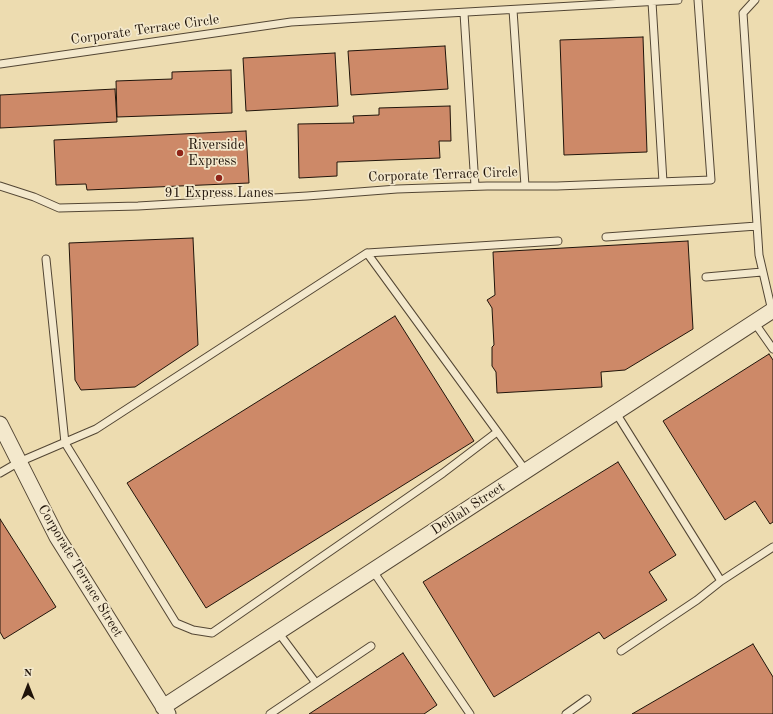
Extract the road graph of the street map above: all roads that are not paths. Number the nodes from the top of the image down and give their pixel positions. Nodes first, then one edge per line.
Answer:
1 (678, 0) edge
2 (698, 0) edge
3 (755, 0) edge
4 (652, 2) junction
5 (513, 10) junction
6 (464, 13) junction
7 (0, 64) edge
8 (663, 182) junction
9 (0, 186) edge
10 (475, 186) junction
11 (524, 186) junction
12 (757, 226) junction
13 (606, 237) dead end
14 (558, 240) dead end
15 (367, 253) junction
16 (46, 259) dead end
17 (762, 272) junction
18 (706, 277) dead end
19 (773, 310) edge
20 (754, 322) junction
21 (773, 349) edge
22 (616, 413) junction
23 (0, 424) edge
24 (497, 432) junction
25 (65, 443) junction
26 (19, 462) junction
27 (526, 471) junction
28 (0, 473) edge
29 (773, 547) edge
30 (373, 571) junction
31 (721, 581) junction
32 (278, 632) junction
33 (371, 646) dead end
34 (622, 650) dead end
35 (316, 683) junction
36 (587, 699) dead end
37 (165, 710) edge
38 (270, 714) edge
39 (470, 714) edge
40 (566, 714) edge

1 - 4 lane, Corporate Terrace Circle
2 - 8 lane, Corporate Terrace Circle
3 - 12 lane
4 - 5 lane, Corporate Terrace Circle
4 - 8 lane
5 - 6 lane, Corporate Terrace Circle
5 - 11 lane
6 - 7 lane, Corporate Terrace Circle
6 - 10 lane
8 - 11 lane, Corporate Terrace Circle
9 - 10 lane, Corporate Terrace Circle
10 - 11 lane, Corporate Terrace Circle
12 - 13 lane
12 - 17 lane
14 - 15 lane
15 - 24 lane
15 - 25 lane
16 - 25 lane
17 - 18 lane
17 - 19 lane
19 - 20 street, Delilah Street
20 - 21 lane
20 - 22 street, Delilah Street
22 - 27 street, Delilah Street
22 - 31 lane
23 - 26 street, Corporate Terrace Street
24 - 25 lane
24 - 27 lane
25 - 26 lane
26 - 28 lane
26 - 37 street, Corporate Terrace Street
27 - 30 street, Delilah Street
29 - 31 lane
30 - 32 street, Delilah Street
30 - 39 lane
31 - 34 lane
32 - 35 lane
32 - 37 street, Delilah Street
33 - 35 lane
35 - 38 lane
36 - 40 lane

